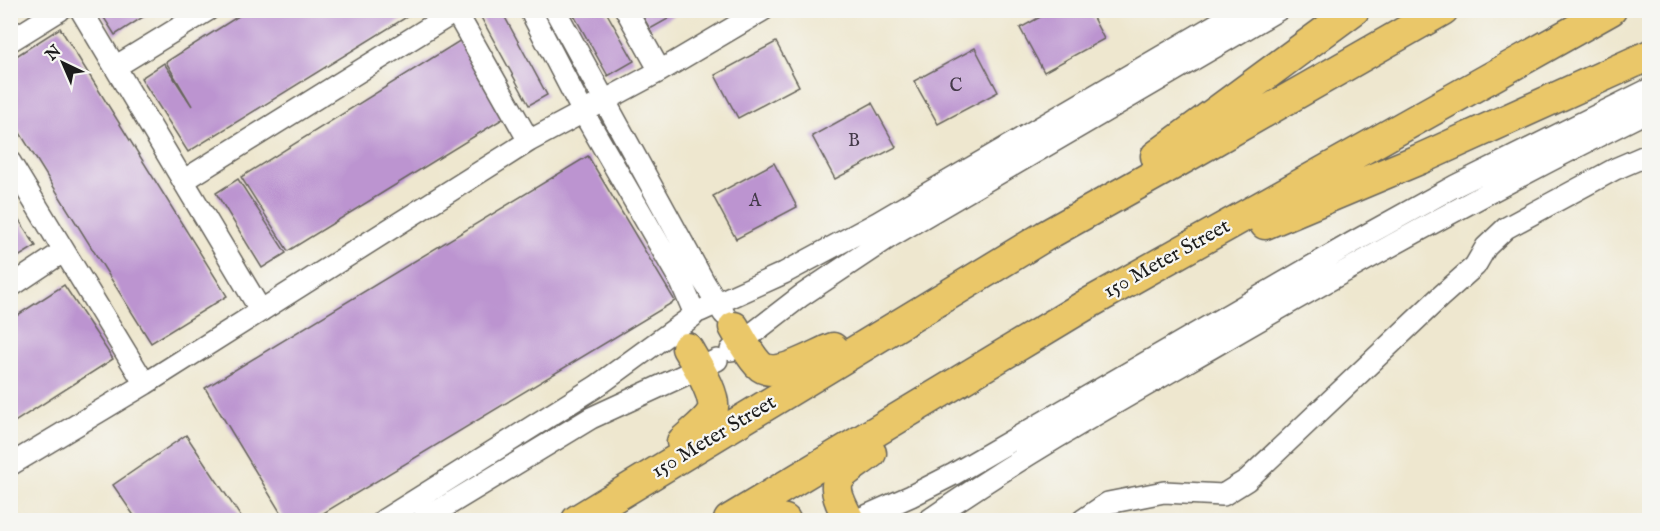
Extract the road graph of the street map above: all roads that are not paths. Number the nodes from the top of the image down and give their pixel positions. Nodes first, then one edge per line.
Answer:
1 (60, 10) edge
2 (81, 10) edge
3 (208, 10) edge
4 (530, 10) edge
5 (626, 10) edge
6 (763, 10) edge
7 (1241, 10) edge
8 (1278, 10) edge
9 (1354, 10) edge
10 (1443, 10) edge
11 (1611, 10) edge
12 (455, 11) edge
13 (559, 18) edge
14 (545, 35) junction
15 (10, 41) edge
16 (1650, 55) edge
17 (115, 67) junction
18 (660, 71) junction
19 (1650, 89) edge
20 (603, 101) junction
21 (1650, 110) edge
22 (584, 112) junction
23 (529, 141) junction
24 (1650, 154) edge
25 (10, 162) edge
26 (183, 181) junction
27 (1044, 236) junction
28 (64, 251) junction
29 (10, 287) edge
30 (1084, 306) junction
31 (261, 311) junction
32 (882, 333) junction
33 (715, 339) junction
34 (145, 384) junction
35 (922, 404) junction
36 (10, 465) edge
37 (643, 479) junction
38 (384, 520) edge
39 (423, 520) edge
40 (577, 520) edge
41 (729, 520) edge
42 (762, 520) edge
43 (785, 520) edge
44 (849, 520) edge
45 (857, 520) edge
46 (929, 520) edge
47 (1083, 520) edge

1 - 15 street
2 - 17 street
3 - 17 street
4 - 14 street
5 - 18 street
6 - 18 street
7 - 33 street
8 - 33 street
9 - 27 highway
10 - 27 highway, 150 Meter Street
11 - 30 highway, 150 Meter Street
12 - 23 street
12 - 26 street
13 - 14 street
13 - 20 street
14 - 22 street
16 - 30 highway
17 - 26 street
18 - 20 street
19 - 45 street
20 - 22 street
20 - 33 street
21 - 46 street
22 - 23 street
22 - 33 street
23 - 31 street
24 - 47 street
25 - 28 street
26 - 31 street
27 - 32 highway, 150 Meter Street
28 - 29 street
28 - 34 street
30 - 35 highway, 150 Meter Street
31 - 34 street
32 - 33 highway
32 - 37 highway, 150 Meter Street
33 - 37 highway
33 - 38 street
33 - 39 street
34 - 36 street
35 - 41 highway, 150 Meter Street
35 - 44 highway
37 - 40 highway, 150 Meter Street
42 - 43 highway

